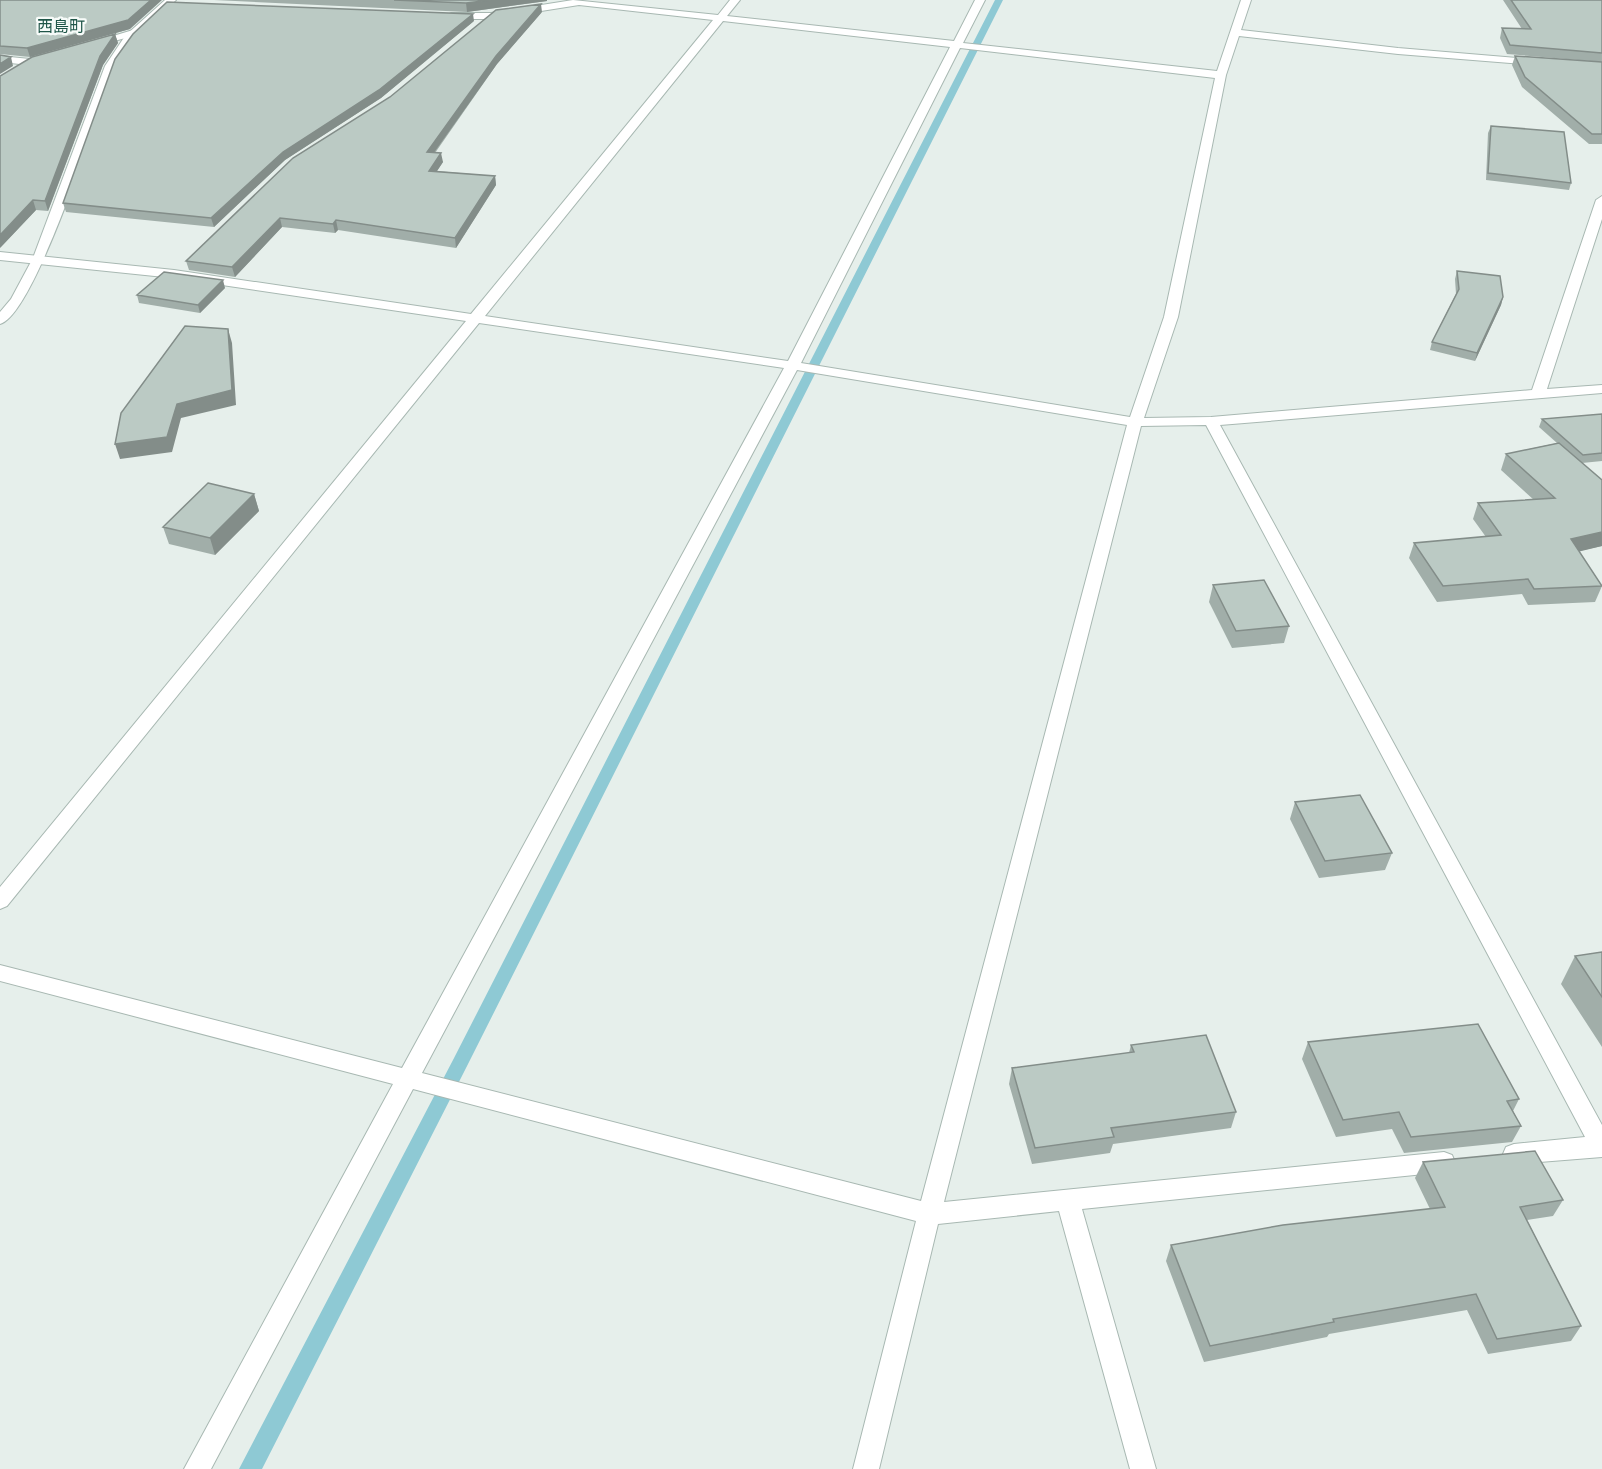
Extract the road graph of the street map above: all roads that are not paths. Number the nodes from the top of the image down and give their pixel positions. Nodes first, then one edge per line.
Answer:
1 (735, 0) edge
2 (980, 0) edge
3 (1246, 0) edge
4 (169, 2) edge
5 (565, 2) edge
6 (185, 5) edge
7 (443, 16) edge
8 (491, 16) junction
9 (721, 19) junction
10 (473, 30) edge
11 (1235, 32) junction
12 (133, 33) junction
13 (88, 45) edge
14 (954, 46) junction
15 (0, 59) edge
16 (1554, 63) edge
17 (15, 72) edge
18 (1221, 75) junction
19 (1602, 200) edge
20 (0, 256) edge
21 (39, 258) junction
22 (0, 320) edge
23 (474, 320) junction
24 (793, 366) junction
25 (1602, 389) edge
26 (1538, 394) junction
27 (1210, 421) junction
28 (1135, 422) junction
29 (0, 901) edge
30 (0, 973) edge
31 (407, 1077) junction
32 (1602, 1146) edge
33 (1495, 1156) edge
34 (1471, 1159) edge
35 (1068, 1202) junction
36 (929, 1214) junction
37 (196, 1469) edge
38 (866, 1469) edge
39 (1143, 1469) edge

1 - 9 street
2 - 14 street
3 - 11 street
4 - 6 street
4 - 12 street
5 - 8 street
5 - 9 street
7 - 8 street
8 - 10 street
9 - 14 street
9 - 23 street
11 - 16 street
11 - 18 street
12 - 13 street
12 - 21 street
14 - 18 street
14 - 24 street
15 - 17 street
18 - 28 street
19 - 26 street
20 - 21 street
21 - 22 street
21 - 23 street
23 - 24 street
23 - 29 street
24 - 28 street
24 - 31 street
25 - 26 street
26 - 27 street
27 - 28 street
27 - 32 street
28 - 36 street
30 - 31 street
31 - 36 street
31 - 37 street
32 - 33 street
34 - 35 street
35 - 36 street
35 - 39 street
36 - 38 street

